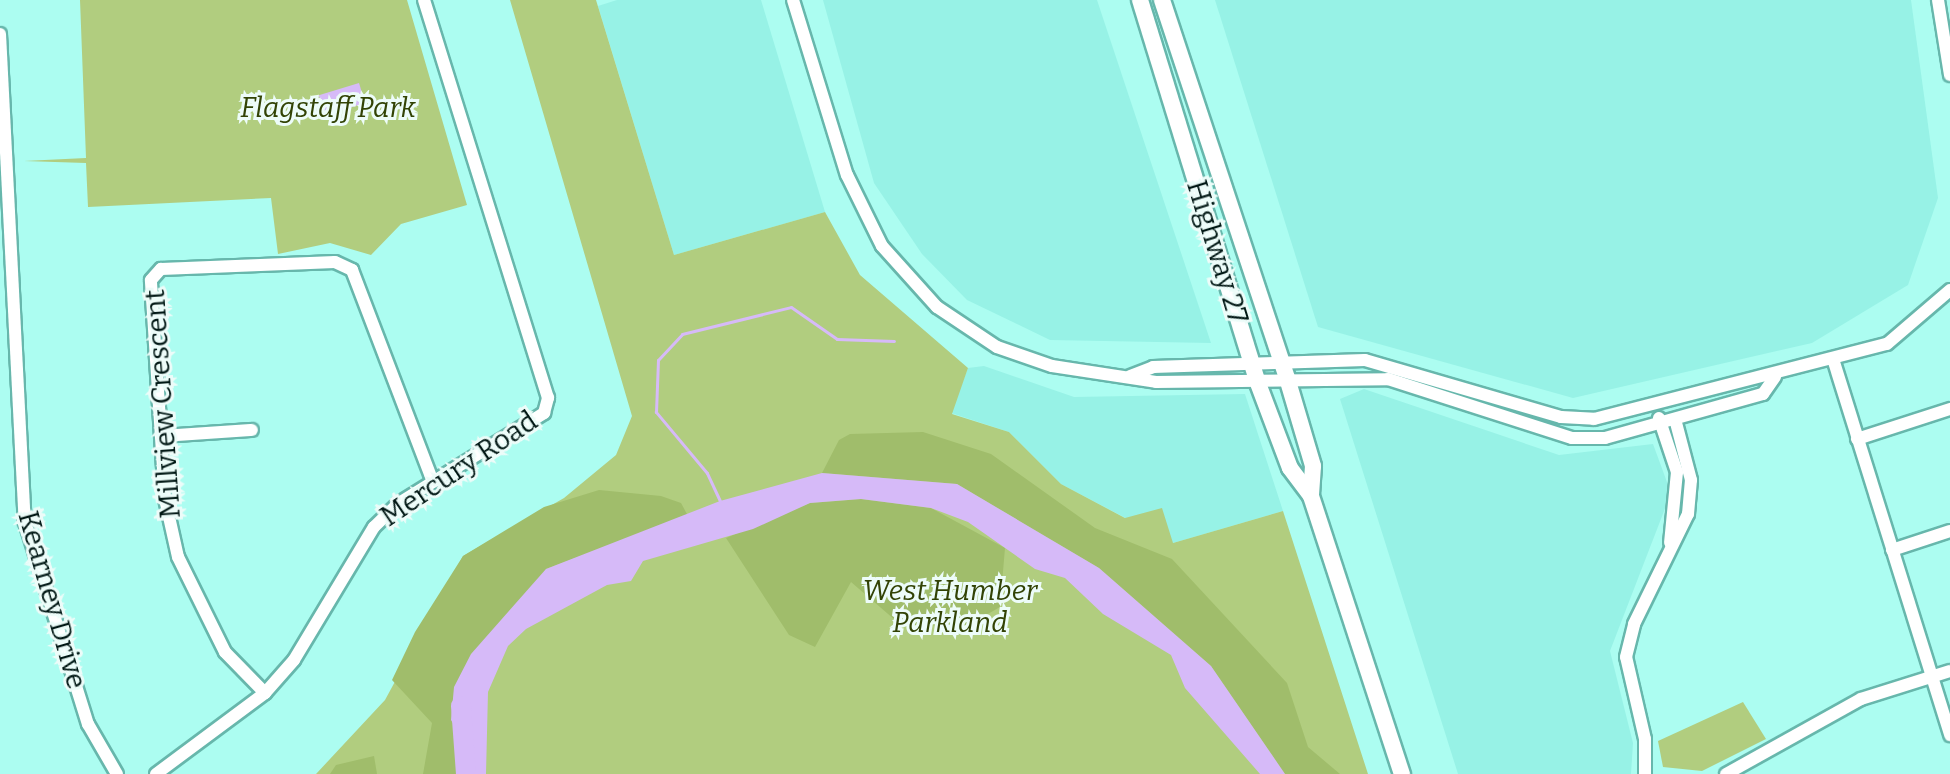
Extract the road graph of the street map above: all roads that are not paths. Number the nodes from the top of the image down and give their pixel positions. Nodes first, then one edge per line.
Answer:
1 (424, 0) edge
2 (793, 0) edge
3 (1140, 0) edge
4 (1162, 0) edge
5 (1938, 0) edge
6 (0, 34) edge
7 (1950, 75) edge
8 (2, 138) edge
9 (1950, 290) edge
10 (4, 291) edge
11 (1834, 362) junction
12 (1284, 369) junction
13 (1254, 370) junction
14 (1775, 377) junction
15 (1480, 392) junction
16 (1654, 404) junction
17 (1475, 409) junction
18 (1950, 409) edge
19 (1675, 419) junction
20 (1660, 423) junction
21 (252, 430) dead end
22 (161, 436) junction
23 (1857, 439) junction
24 (432, 480) junction
25 (1311, 496) junction
26 (1950, 531) edge
27 (1670, 543) junction
28 (1892, 550) junction
29 (1950, 671) edge
30 (1932, 677) junction
31 (265, 693) junction
32 (1950, 735) edge
33 (117, 774) edge
34 (156, 774) edge
35 (1402, 774) edge
36 (1645, 774) edge
37 (1726, 774) edge

1 - 24 street, Mercury Road
2 - 13 street
3 - 13 main road, Highway 27
4 - 12 main road, Highway 27
5 - 7 street
6 - 8 street, Kearney Drive
8 - 10 street, Kearney Drive
9 - 11 street
10 - 33 street, Kearney Drive
11 - 14 street
11 - 23 street
12 - 13 street
12 - 15 street
12 - 17 street
12 - 25 main road, Highway 27
13 - 25 main road, Highway 27
14 - 16 street
14 - 19 street
15 - 16 street
15 - 17 street
16 - 20 street
17 - 20 street
18 - 23 street
19 - 20 street
19 - 27 street
20 - 27 street
21 - 22 street
22 - 24 street, Millview Crescent
22 - 31 street, Millview Crescent
23 - 28 street
24 - 31 street, Mercury Road
25 - 35 main road, Highway 27
26 - 28 street
27 - 36 street
28 - 30 street
29 - 30 street
30 - 32 street
30 - 37 street
31 - 34 street, Mercury Road

